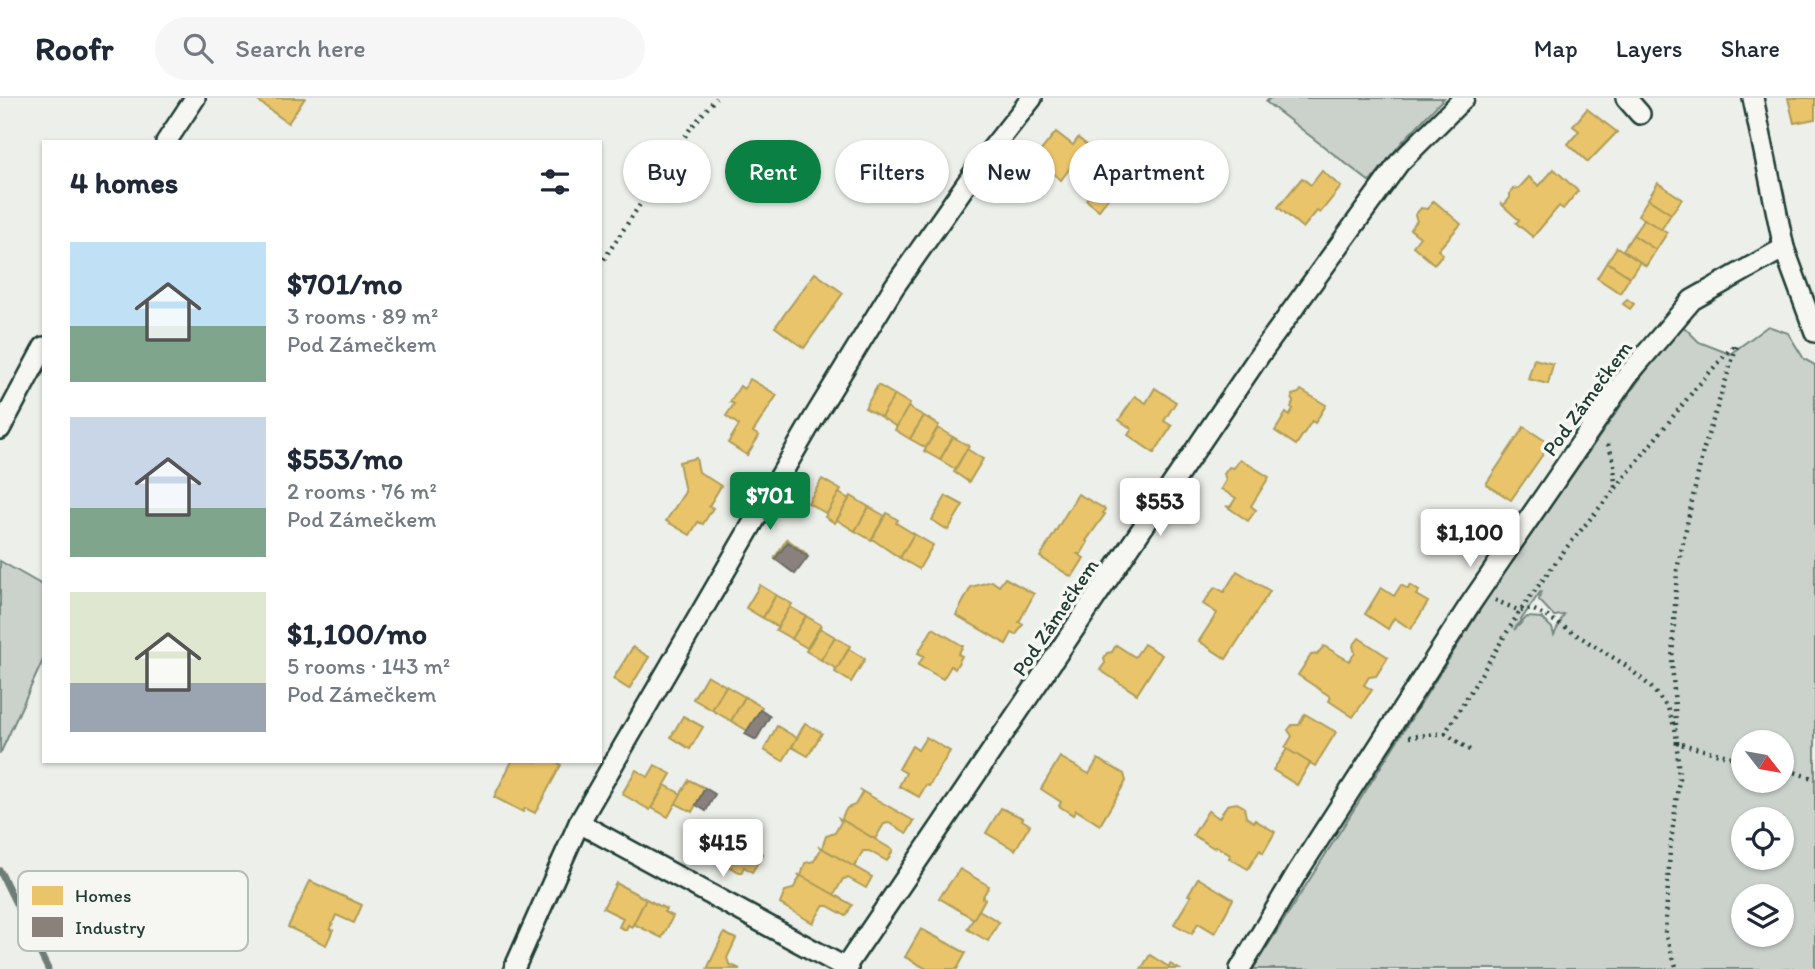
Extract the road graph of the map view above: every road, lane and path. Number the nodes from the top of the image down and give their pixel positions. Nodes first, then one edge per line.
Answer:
1 (195, 98) edge
2 (716, 98) edge
3 (1032, 98) edge
4 (1464, 98) edge
5 (1626, 98) edge
6 (1753, 98) edge
7 (1640, 114) dead end
8 (167, 140) edge
9 (1784, 248) junction
10 (602, 262) edge
11 (1815, 332) edge
12 (42, 351) edge
13 (1599, 417) junction
14 (0, 429) edge
15 (1615, 489) junction
16 (1479, 592) junction
17 (1520, 611) junction
18 (1445, 733) junction
19 (1382, 740) junction
20 (1677, 743) junction
21 (1471, 751) dead end
22 (1731, 757) edge
23 (1794, 772) edge
24 (1815, 779) edge
25 (579, 823) junction
26 (846, 968) edge
27 (514, 969) edge
28 (1240, 969) edge
29 (1677, 969) edge

1 - 8 street
2 - 10 path
3 - 25 street
4 - 26 street, Pod Zámečkem
5 - 7 street
6 - 9 street
9 - 11 street
9 - 13 street, Pod Zámečkem
12 - 14 street
13 - 15 path
13 - 16 street, Pod Zámečkem
15 - 17 path
15 - 20 path
16 - 17 path
16 - 19 street, Pod Zámečkem
17 - 18 path
17 - 20 path
18 - 19 path
18 - 21 path
19 - 28 street, Pod Zámečkem
20 - 22 path
20 - 29 path
23 - 24 path
25 - 26 street, Pod Zámečkem
25 - 27 street

